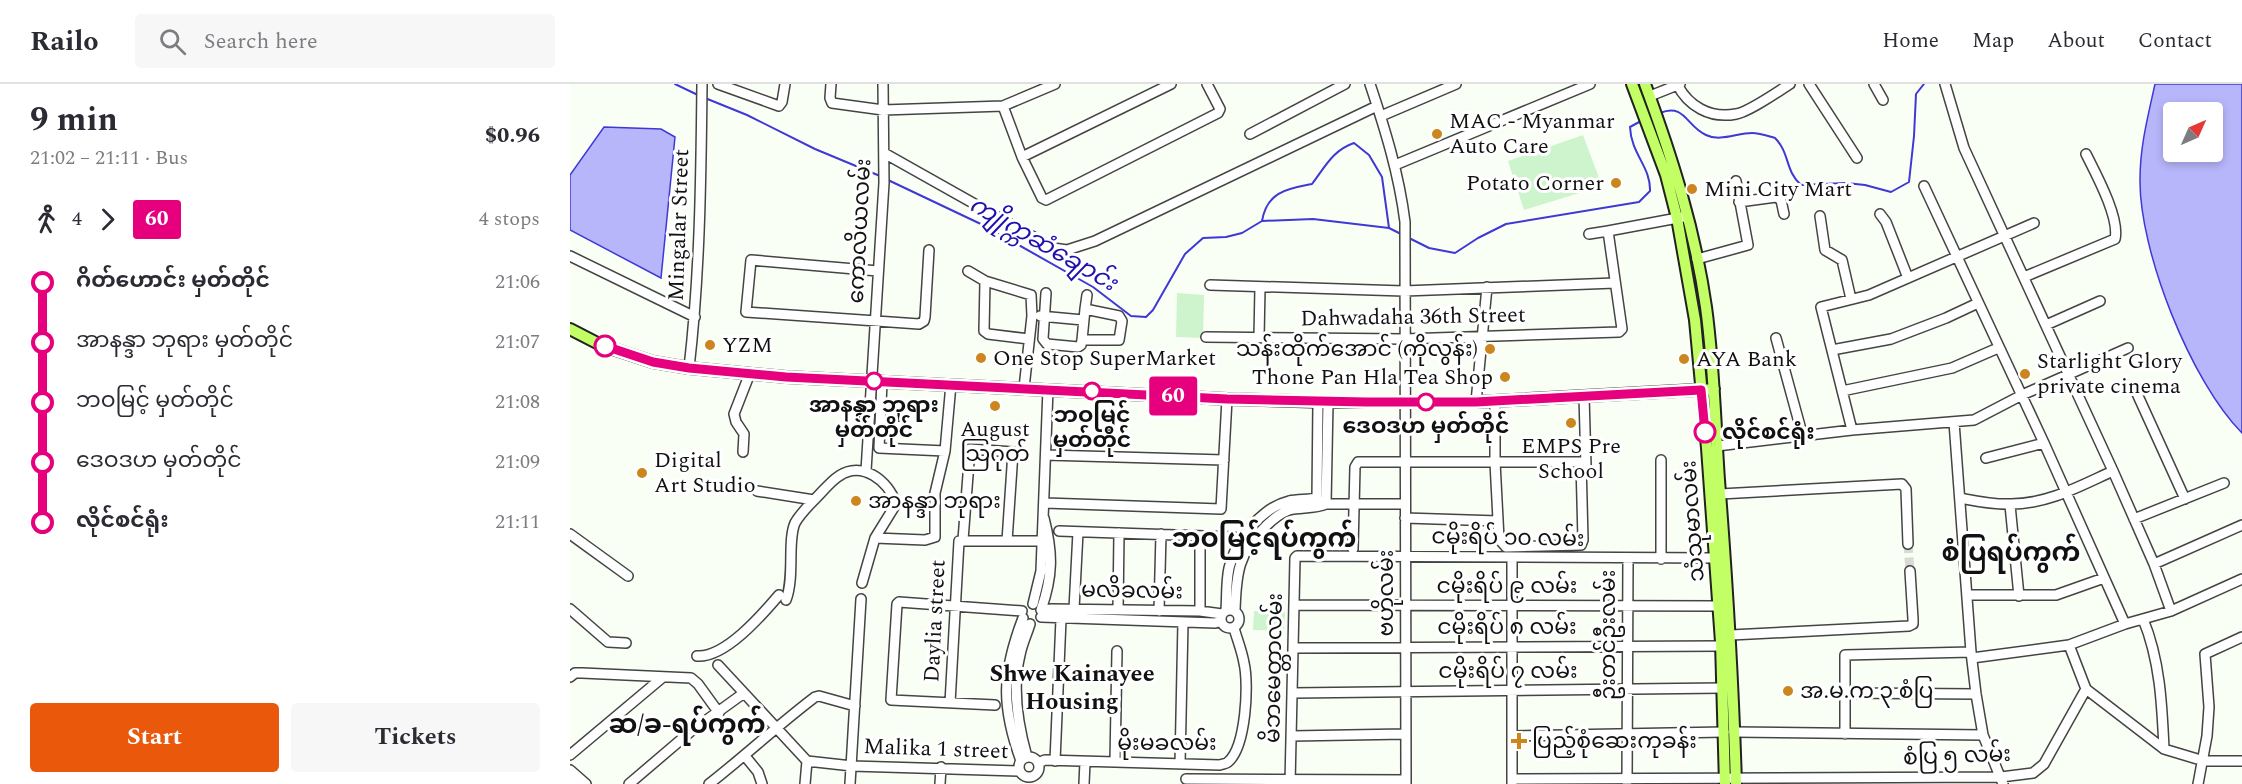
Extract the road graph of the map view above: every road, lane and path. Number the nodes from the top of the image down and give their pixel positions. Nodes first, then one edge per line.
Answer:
1 (702, 84) edge
2 (718, 84) edge
3 (785, 84) edge
4 (831, 84) edge
5 (883, 84) edge
6 (1055, 84) edge
7 (1171, 84) edge
8 (1207, 84) edge
9 (1345, 84) edge
10 (1370, 84) edge
11 (1456, 84) edge
12 (1590, 84) edge
13 (1632, 84) edge
14 (1645, 84) edge
15 (1678, 84) edge
16 (1790, 84) edge
17 (1809, 84) edge
18 (1874, 84) edge
19 (1945, 85) edge
20 (1647, 100) junction
21 (1883, 100) dead end
22 (1003, 106) junction
23 (1377, 106) junction
24 (883, 110) junction
25 (1381, 116) junction
26 (1250, 134) dead end
27 (884, 153) junction
28 (2086, 154) dead end
29 (1022, 157) junction
30 (1857, 158) dead end
31 (1395, 165) junction
32 (1736, 181) dead end
33 (1924, 186) dead end
34 (1739, 202) junction
35 (1784, 214) dead end
36 (1880, 214) dead end
37 (1820, 216) dead end
38 (1683, 217) junction
39 (2034, 223) dead end
40 (1608, 231) junction
41 (1589, 234) dead end
42 (2004, 235) junction
43 (928, 250) dead end
44 (570, 256) edge
45 (1956, 257) junction
46 (1697, 259) junction
47 (878, 271) junction
48 (968, 271) dead end
49 (2024, 277) junction
50 (1908, 279) junction
51 (985, 281) junction
52 (1615, 283) junction
53 (1210, 285) dead end
54 (1260, 286) junction
55 (1487, 287) junction
56 (1404, 291) junction
57 (1046, 293) dead end
58 (1087, 295) dead end
59 (1851, 299) junction
60 (2100, 301) dead end
61 (1978, 303) junction
62 (1085, 309) junction
63 (1032, 316) junction
64 (695, 317) junction
65 (1044, 317) junction
66 (874, 320) junction
67 (1083, 320) junction
68 (2046, 325) junction
69 (570, 329) edge
70 (1483, 336) junction
71 (1206, 337) dead end
72 (1259, 338) junction
73 (1776, 338) dead end
74 (1029, 339) junction
75 (1404, 339) junction
76 (1082, 340) junction
77 (1998, 348) junction
78 (2128, 348) dead end
79 (1832, 350) junction
80 (689, 368) junction
81 (750, 374) junction
82 (2069, 374) junction
83 (870, 381) junction
84 (882, 381) junction
85 (951, 384) junction
86 (2134, 387) dead end
87 (1024, 388) junction
88 (1714, 388) junction
89 (1048, 389) junction
90 (1701, 390) junction
91 (1842, 391) junction
92 (2022, 395) junction
93 (1584, 396) junction
94 (1227, 399) junction
95 (1495, 401) junction
96 (1323, 402) junction
97 (1476, 402) junction
98 (1405, 403) junction
99 (1954, 422) junction
100 (1852, 429) junction
101 (1803, 437) junction
102 (2044, 443) junction
103 (1717, 446) junction
104 (945, 451) junction
105 (743, 452) dead end
106 (1046, 455) junction
107 (1986, 458) dead end
108 (1224, 460) junction
109 (1661, 460) dead end
110 (1405, 462) junction
111 (1495, 462) junction
112 (1584, 462) junction
113 (866, 471) junction
114 (2114, 471) junction
115 (2224, 483) dead end
116 (757, 491) dead end
117 (2066, 493) junction
118 (1720, 494) junction
119 (1317, 498) junction
120 (1960, 498) junction
121 (2185, 499) junction
122 (814, 500) junction
123 (1045, 503) junction
124 (1326, 504) junction
125 (1353, 504) junction
126 (1405, 504) junction
127 (2010, 505) junction
128 (1044, 518) junction
129 (1405, 518) junction
130 (2134, 519) junction
131 (1498, 521) junction
132 (2242, 525) edge
133 (1059, 531) dead end
134 (1078, 532) junction
135 (1119, 533) junction
136 (570, 534) edge
137 (1161, 534) junction
138 (1200, 536) junction
139 (1234, 537) dead end
140 (875, 538) junction
141 (961, 541) junction
142 (1007, 541) junction
143 (1042, 541) junction
144 (1908, 544) tunnel mouth
145 (1353, 549) dead end
146 (1300, 555) joint
147 (1405, 556) junction
148 (1512, 558) junction
149 (1589, 558) junction
150 (1715, 558) junction
151 (1628, 559) junction
152 (1661, 559) junction
153 (2154, 564) junction
154 (1910, 571) tunnel mouth
155 (628, 576) dead end
156 (2104, 578) junction
157 (2242, 579) edge
158 (862, 583) dead end
159 (1967, 595) junction
160 (2019, 596) junction
161 (861, 599) dead end
162 (1296, 605) junction
163 (1405, 605) junction
164 (1512, 605) junction
165 (1628, 606) junction
166 (1718, 606) junction
167 (957, 607) junction
168 (570, 609) edge
169 (1074, 609) junction
170 (1119, 610) junction
171 (1038, 611) junction
172 (1159, 611) junction
173 (1200, 611) junction
174 (2171, 611) junction
175 (1226, 614) junction
176 (1025, 618) junction
177 (1061, 619) junction
178 (2143, 619) junction
179 (1182, 622) junction
180 (2125, 624) junction
181 (1234, 627) junction
182 (2242, 637) edge
183 (1726, 641) junction
184 (626, 643) dead end
185 (2069, 645) junction
186 (1512, 646) junction
187 (1628, 646) junction
188 (1405, 647) junction
189 (1294, 648) junction
190 (1117, 651) dead end
191 (1971, 655) junction
192 (697, 656) dead end
193 (718, 665) dead end
194 (570, 677) edge
195 (663, 677) junction
196 (1723, 688) junction
197 (2086, 689) junction
198 (1627, 690) junction
199 (1512, 691) junction
200 (1405, 692) junction
201 (744, 693) junction
202 (1293, 693) junction
203 (1845, 693) junction
204 (1976, 694) junction
205 (950, 703) junction
206 (995, 705) dead end
207 (855, 706) junction
208 (719, 712) junction
209 (775, 727) junction
210 (1729, 732) junction
211 (1406, 734) junction
212 (1627, 734) junction
213 (1845, 734) junction
214 (1983, 735) junction
215 (1292, 736) junction
216 (1512, 736) junction
217 (2164, 749) junction
218 (570, 755) edge
219 (745, 756) junction
220 (807, 760) junction
221 (1054, 761) junction
222 (2204, 761) junction
223 (2242, 761) edge
224 (1085, 762) junction
225 (1115, 762) junction
226 (1180, 764) junction
227 (852, 766) junction
228 (941, 767) junction
229 (570, 770) edge
230 (1027, 773) edge
231 (1186, 779) dead end
232 (570, 780) edge
233 (1627, 781) edge
234 (1730, 781) edge
235 (2002, 781) edge
236 (1290, 782) edge
237 (1406, 782) edge
238 (1512, 782) edge
239 (575, 784) edge
240 (586, 784) edge
241 (629, 784) edge
242 (710, 784) edge
243 (762, 784) edge
244 (805, 784) edge
245 (850, 784) edge
246 (940, 784) edge
247 (1084, 784) edge
248 (2199, 784) edge

1 - 64 street, Mingalar Street
2 - 3 street
4 - 24 street
5 - 24 street, ကောလိယလမ်း
6 - 22 street
7 - 29 street
8 - 29 street
9 - 26 street
10 - 23 street, ဗဟိုလမ်း
11 - 25 street
12 - 31 street
13 - 20 main road, သံသုမာလမ်း
14 - 20 main road, သံသုမာလမ်း
15 - 16 street
15 - 20 street
17 - 30 street
18 - 21 street
19 - 42 street
20 - 38 main road, သံသုမာလမ်း
22 - 24 street
22 - 29 street
23 - 25 street, ဗဟိုလမ်း
23 - 27 street
24 - 27 street, ကောလိယလမ်း
25 - 31 street, ဗဟိုလမ်း
27 - 47 street, ကောလိယလမ်း
28 - 49 street
31 - 56 street, ဗဟိုလမ်း
32 - 34 street
33 - 45 street
34 - 35 street
34 - 46 street
36 - 50 street
37 - 59 street
38 - 40 street
38 - 46 main road, သံသုမာလမ်း
38 - 90 main road, သံသုမာလမ်း
39 - 42 street
40 - 41 street
40 - 52 street
42 - 45 street
42 - 49 street
43 - 66 street
44 - 64 street
45 - 50 street
45 - 61 street
46 - 88 main road, သံသုမာလမ်း
47 - 66 street, ကောလိယလမ်း
47 - 66 street
48 - 51 street
49 - 68 street
50 - 59 street
51 - 63 street
51 - 74 street
52 - 55 street
52 - 70 street, Dahwadaha 36th Street
53 - 54 street
54 - 56 street
54 - 72 street
55 - 56 street
55 - 70 street
56 - 75 street, ဗဟိုလမ်း
57 - 65 street
58 - 62 street
59 - 79 street
60 - 68 street
61 - 77 street
61 - 79 street
62 - 67 street
62 - 76 street
63 - 65 street
63 - 74 street
64 - 80 street, Mingalar Street
65 - 67 street
65 - 76 street
66 - 83 street, ကောလိယလမ်း
67 - 76 street
68 - 82 street
69 - 80 main road
70 - 75 street, Dahwadaha 36th Street
70 - 97 street
71 - 72 street, Dahwadaha 36th Street
72 - 75 street, Dahwadaha 36th Street
73 - 101 street
74 - 87 street
75 - 98 street, ဗဟိုလမ်း
77 - 91 street
77 - 92 street
78 - 82 street
79 - 91 street
80 - 81 main road
81 - 83 main road
81 - 105 street
82 - 92 street
82 - 114 street
83 - 84 main road
83 - 113 street, ကောလိယလမ်း
84 - 85 main road
84 - 104 street
85 - 87 main road
85 - 104 street
86 - 121 street
87 - 89 main road
88 - 90 main road
88 - 103 main road, သံသုမာလမ်း
89 - 94 main road
89 - 106 street
90 - 93 main road
90 - 150 main road, သံသုမာလမ်း
91 - 100 street
92 - 99 street
92 - 102 street
93 - 95 main road
93 - 112 street
94 - 96 main road
94 - 108 street
95 - 97 main road
95 - 111 street
96 - 98 main road
96 - 119 street
96 - 124 street
97 - 98 main road
98 - 110 street, ဗဟိုလမ်း
99 - 100 street
99 - 120 street
100 - 101 street
101 - 103 street
102 - 107 street
102 - 117 street
103 - 118 main road, သံသုမာလမ်း
104 - 140 street
106 - 108 street
106 - 123 street
108 - 123 street
109 - 152 street
110 - 111 street
110 - 125 street
110 - 126 street, ဗဟိုလမ်း
111 - 112 street
111 - 131 street
112 - 131 street
112 - 149 street
113 - 122 street
113 - 140 street
114 - 117 street
114 - 130 street
115 - 121 street
116 - 122 street
117 - 127 street
117 - 156 street
118 - 144 street
118 - 183 main road, သံသုမာလမ်း
119 - 124 street
119 - 175 street
120 - 127 street
120 - 159 street
121 - 130 street
122 - 192 street
123 - 128 street
124 - 125 street
124 - 175 street
125 - 126 street
125 - 145 street
126 - 129 street, ဗဟိုလမ်း
127 - 160 street
128 - 143 street
128 - 171 street
129 - 131 street
129 - 147 street, ဗဟိုလမ်း
130 - 153 street
132 - 153 street
133 - 134 street
134 - 135 street
134 - 169 street
135 - 137 street
135 - 170 street
136 - 155 street
137 - 138 street
137 - 172 street
138 - 139 street
138 - 173 street
140 - 158 street
141 - 142 street
141 - 142 street, Daylia street
141 - 167 street, Daylia street
142 - 143 street
143 - 171 street
146 - 147 street, ငမိုးရိပ် ၁၀ လမ်း
146 - 162 street, မိဘမေတ္တာလမ်း
147 - 148 street, ငမိုးရိပ် ၁၀ လမ်း
147 - 163 street, ဗဟိုလမ်း
148 - 149 street, ငမိုးရိပ် ၁၀ လမ်း
148 - 164 street
149 - 151 street, ငမိုးရိပ် ၁၀ လမ်း
150 - 152 street, ငမိုးရိပ် ၁၀ လမ်း
150 - 166 main road, သံသုမာလမ်း
151 - 152 street, ငမိုးရိပ် ၁၀ လမ်း
151 - 165 street, ဦးတင်ဦးလမ်း
153 - 174 street
154 - 183 street, ငမိုးရိပ် ၈ လမ်း
156 - 160 street
156 - 180 street
157 - 174 street
159 - 160 street
159 - 191 street
161 - 207 street
162 - 163 street, ငမိုးရိပ် ၉ လမ်း
162 - 189 street, မိဘမေတ္တာလမ်း
163 - 164 street, ငမိုးရိပ် ၉ လမ်း
163 - 188 street, ဗဟိုလမ်း
164 - 165 street, ငမိုးရိပ် ၉ လမ်း
164 - 186 street
165 - 166 street, ငမိုးရိပ် ၉ လမ်း
165 - 187 street, ဦးတင်ဦးလမ်း
166 - 183 main road, သံသုမာလမ်း
167 - 176 street
167 - 205 street, Daylia street
167 - 205 street
168 - 184 street
169 - 170 street, မလိခလမ်း
169 - 171 street, မလိခလမ်း
170 - 172 street, မလိခလမ်း
171 - 176 street
171 - 176 street
171 - 177 street, မလိခလမ်း
172 - 173 street, မလိခလမ်း
173 - 175 street, မလိခလမ်း
174 - 178 street
175 - 179 street, မလိခလမ်း
175 - 181 street
175 - 181 street, မိုးမခလမ်း
176 - 230 street
177 - 179 street, မလိခလမ်း
177 - 221 street
178 - 180 street
178 - 217 street
179 - 226 street
180 - 185 street
181 - 226 street, မိုးမခလမ်း
182 - 222 street
183 - 187 street, ငမိုးရိပ် ၈ လမ်း
183 - 196 main road, သံသုမာလမ်း
183 - 210 main road, သံသုမာလမ်း
185 - 191 street
185 - 197 street
186 - 187 street, ငမိုးရိပ် ၈ လမ်း
186 - 188 street, ငမိုးရိပ် ၈ လမ်း
186 - 199 street
187 - 198 street, ဦးတင်ဦးလမ်း
188 - 189 street, ငမိုးရိပ် ၈ လမ်း
188 - 200 street, ဗဟိုလမ်း
189 - 202 street, မိဘမေတ္တာလမ်း
190 - 225 street
191 - 203 street
191 - 204 street
193 - 201 street
194 - 195 street
195 - 208 street
195 - 218 street
196 - 198 street, ငမိုးရိပ် ၇ လမ်း
196 - 210 main road, သံသုမာလမ်း
197 - 217 street
197 - 235 street, စံပြ ၅ လမ်း
198 - 199 street, ငမိုးရိပ် ၇ လမ်း
198 - 212 street, ဦးတင်ဦးလမ်း
199 - 200 street, ငမိုးရိပ် ၇ လမ်း
199 - 216 street
200 - 202 street, ငမိုးရိပ် ၇ လမ်း
200 - 211 street, ဗဟိုလမ်း
201 - 208 street
201 - 209 street
202 - 215 street, မိဘမေတ္တာလမ်း
203 - 204 street
203 - 213 street
204 - 214 street
205 - 206 street
207 - 209 street
207 - 227 street
208 - 241 street
209 - 219 street
209 - 220 street
210 - 212 street
210 - 213 street
210 - 234 main road, သံသုမာလမ်း
211 - 215 street
211 - 237 street, ဗဟိုလမ်း
212 - 216 street
212 - 233 street, ဦးတင်ဦးလမ်း
213 - 214 street
214 - 235 street
215 - 236 street, မိဘမေတ္တာလမ်း
216 - 238 street
217 - 222 street
219 - 242 street
219 - 243 street
220 - 227 street, Malika 1 street
220 - 244 street
221 - 224 street, မိုးမခလမ်း
221 - 230 street, မိုးမခလမ်း
222 - 223 street
222 - 248 street
224 - 225 street, မိုးမခလမ်း
224 - 247 street
225 - 226 street, မိုးမခလမ်း
227 - 228 street, Malika 1 street
227 - 245 street
228 - 230 street, Malika 1 street
228 - 246 street
229 - 240 street
231 - 236 street
232 - 239 street
233 - 234 street, စံပြ ၅ လမ်း
233 - 238 street, စံပြ ၅ လမ်း
234 - 235 street, စံပြ ၅ လမ်း
236 - 237 street

